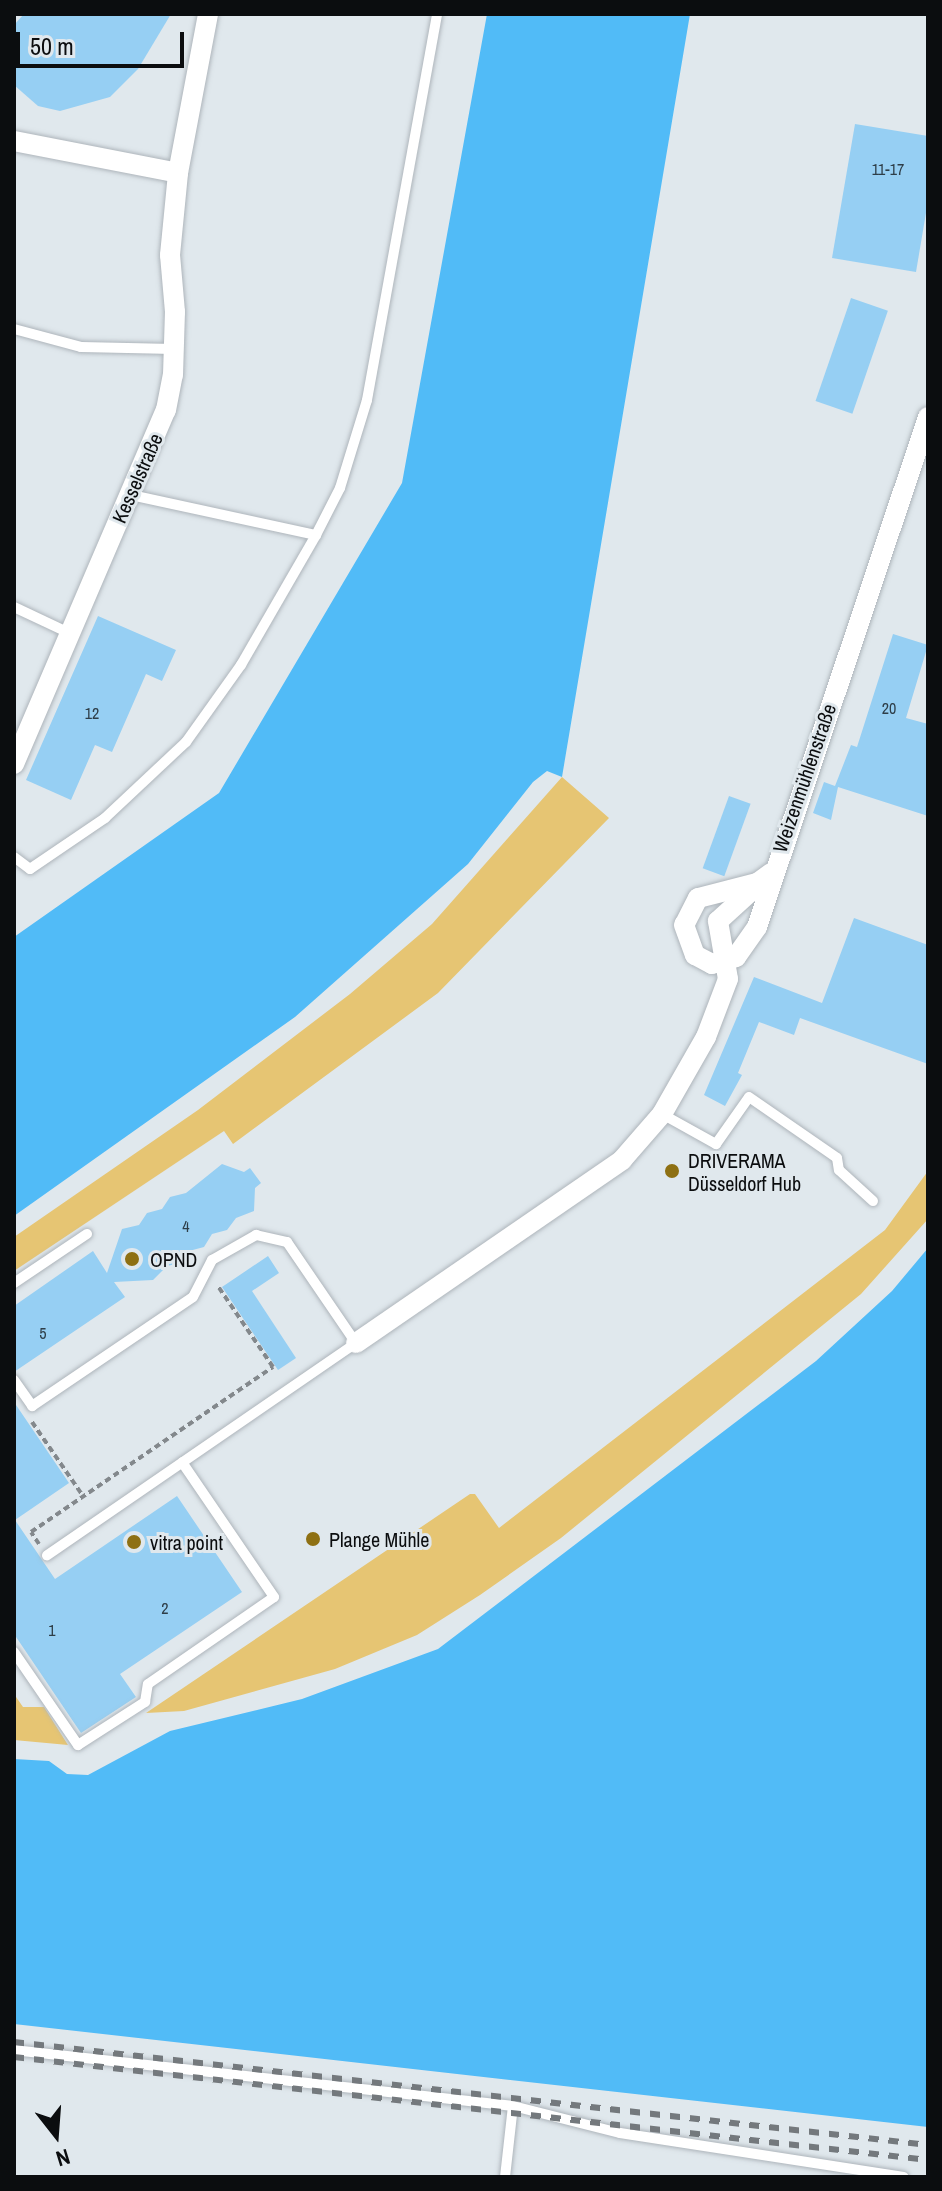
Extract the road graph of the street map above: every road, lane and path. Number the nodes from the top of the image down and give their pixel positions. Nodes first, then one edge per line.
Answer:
1 (208, 14) edge
2 (437, 14) edge
3 (14, 141) edge
4 (178, 173) junction
5 (14, 329) edge
6 (174, 349) junction
7 (928, 417) edge
8 (131, 495) junction
9 (316, 535) junction
10 (14, 607) edge
11 (67, 632) junction
12 (14, 764) edge
13 (14, 857) edge
14 (771, 873) junction
15 (725, 961) junction
16 (662, 1114) junction
17 (873, 1201) dead end
18 (87, 1234) dead end
19 (206, 1269) junction
20 (14, 1283) edge
21 (356, 1343) junction
22 (14, 1380) edge
23 (32, 1406) junction
24 (182, 1462) junction
25 (83, 1496) junction
26 (31, 1532) dead end
27 (47, 1555) dead end
28 (14, 1652) edge
29 (14, 2050) edge
30 (513, 2106) junction
31 (505, 2177) edge
32 (904, 2177) edge

1 - 4 street, Kesselstraße
2 - 9 lane
3 - 4 street
4 - 6 street, Kesselstraße
5 - 6 lane
6 - 8 street, Kesselstraße
7 - 14 street, Weizenmühlenstraße
8 - 9 lane
8 - 11 street, Kesselstraße
9 - 13 lane
10 - 11 lane
11 - 12 street, Kesselstraße
14 - 15 street
14 - 15 street, Weizenmühlenstraße
14 - 15 street
15 - 16 street, Weizenmühlenstraße
16 - 17 lane
16 - 21 street, Weizenmühlenstraße
18 - 20 lane
19 - 21 lane
19 - 23 lane
19 - 25 path
21 - 24 lane
22 - 23 lane
23 - 25 path
24 - 27 lane
24 - 28 lane
25 - 26 path
29 - 30 lane
30 - 31 lane
30 - 32 lane

